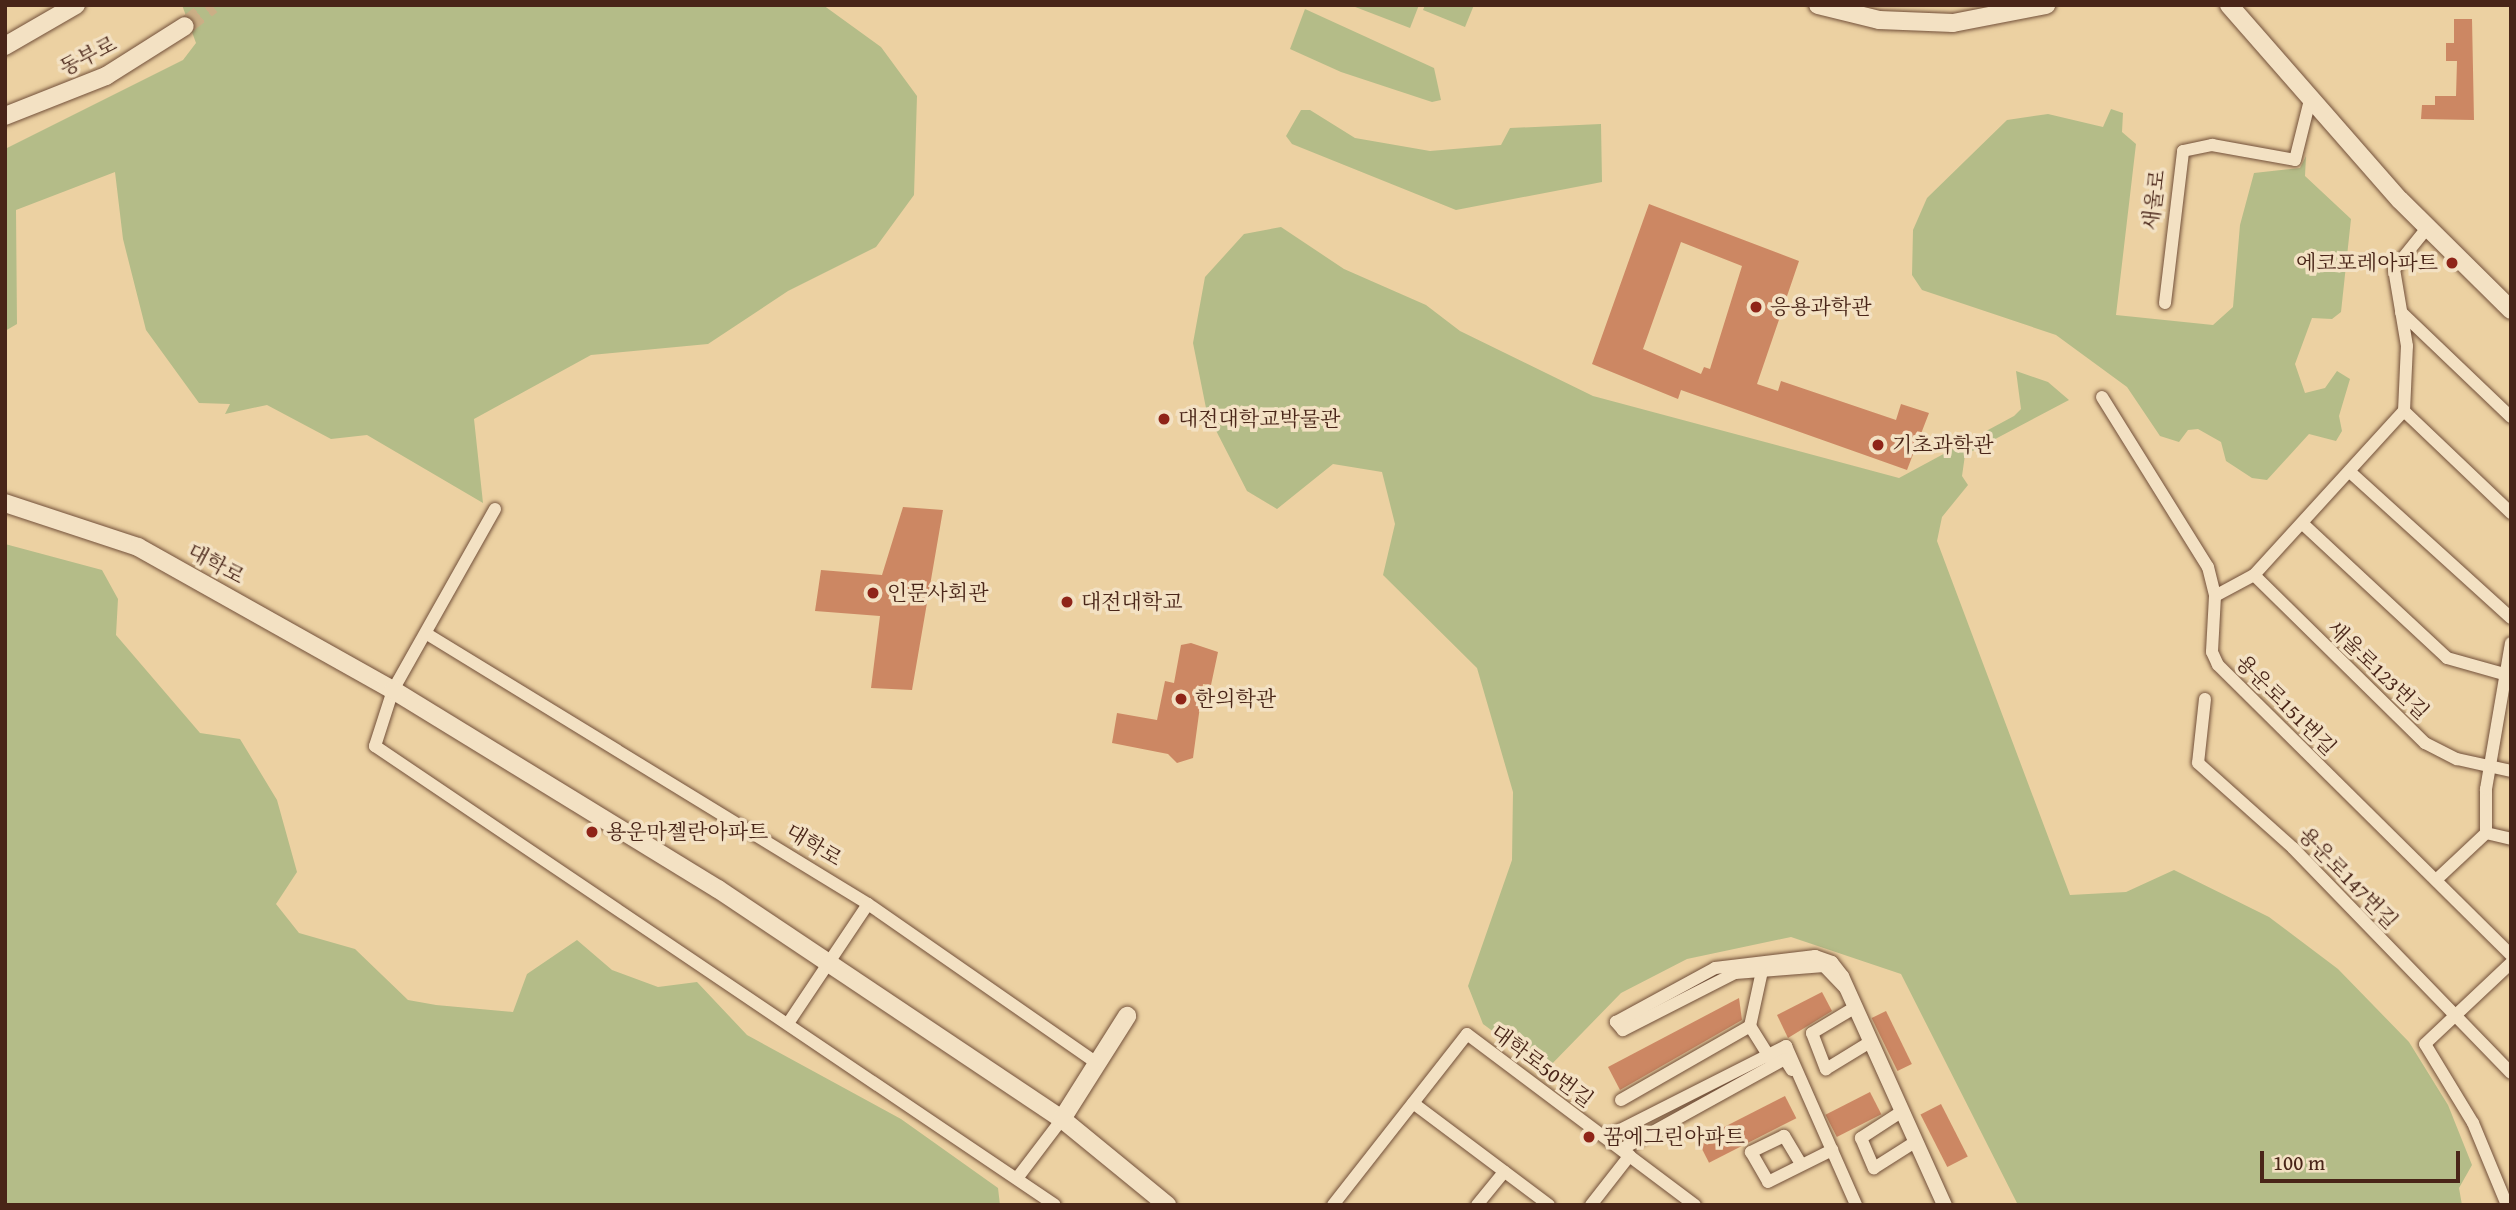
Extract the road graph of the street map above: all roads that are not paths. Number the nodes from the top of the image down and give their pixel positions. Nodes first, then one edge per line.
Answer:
1 (76, 5) edge
2 (1818, 5) edge
3 (2046, 5) edge
4 (2229, 5) edge
5 (185, 26) tunnel mouth
6 (5, 46) edge
7 (2309, 100) junction
8 (5, 116) edge
9 (2427, 228) junction
10 (2165, 303) dead end
11 (2511, 310) edge
12 (2401, 312) junction
13 (2102, 397) dead end
14 (2404, 411) junction
15 (2511, 417) edge
16 (2350, 472) junction
17 (5, 503) edge
18 (495, 509) dead end
19 (2511, 513) edge
20 (2303, 524) junction
21 (2254, 575) junction
22 (2215, 596) junction
23 (2511, 618) edge
24 (427, 634) junction
25 (2511, 643) edge
26 (2507, 675) edge
27 (393, 690) junction
28 (2205, 699) dead end
29 (2489, 768) junction
30 (2511, 771) edge
31 (2486, 833) junction
32 (2511, 839) edge
33 (2437, 880) junction
34 (869, 904) junction
35 (2511, 955) edge
36 (2511, 963) edge
37 (829, 964) junction
38 (1762, 971) junction
39 (1854, 1008) junction
40 (1128, 1016) dead end
41 (2454, 1016) junction
42 (789, 1022) junction
43 (1750, 1026) junction
44 (1870, 1042) junction
45 (1770, 1060) junction
46 (1097, 1063) junction
47 (2511, 1073) edge
48 (1621, 1100) dead end
49 (1413, 1103) junction
50 (1901, 1112) junction
51 (1062, 1119) junction
52 (1606, 1137) junction
53 (1915, 1142) junction
54 (1830, 1151) junction
55 (1626, 1152) junction
56 (1801, 1164) dead end
57 (1504, 1172) junction
58 (1018, 1177) junction
59 (2508, 1200) edge
60 (1055, 1205) edge
61 (1167, 1205) edge
62 (1333, 1205) edge
63 (1477, 1205) edge
64 (1549, 1205) edge
65 (1591, 1205) edge
66 (1695, 1205) edge
67 (1853, 1205) edge
68 (1945, 1205) edge

1 - 6 main road
2 - 3 main road
4 - 7 main road
5 - 8 main road, 동부로
7 - 9 main road
7 - 10 street, 새울로
9 - 11 main road
9 - 12 street
12 - 14 street
12 - 15 street
13 - 22 street, 용운로151번길
14 - 16 street
14 - 19 street
16 - 20 street
16 - 23 street
17 - 27 main road, 대학로
18 - 24 street
20 - 21 street
20 - 26 street
21 - 22 street
21 - 29 street, 새울로123번길
22 - 33 street, 용운로151번길
24 - 27 street
24 - 34 street, 대학로
25 - 26 street
26 - 29 street
27 - 37 main road, 대학로
27 - 42 street
28 - 41 street, 용운로147번길
29 - 30 street, 새울로123번길
29 - 31 street
31 - 32 street
31 - 33 street
33 - 35 street, 용운로151번길
34 - 37 street
34 - 46 street, 대학로
36 - 41 street
37 - 42 street
37 - 51 main road, 대학로
38 - 39 street
38 - 43 street
38 - 68 street
39 - 44 street
39 - 44 street
40 - 46 main road
41 - 47 street, 용운로147번길
41 - 59 street
42 - 58 street
43 - 45 street
43 - 48 street
44 - 50 street
45 - 52 street
45 - 54 street
45 - 55 street
46 - 51 main road
49 - 52 street, 대학로50번길
49 - 57 street
49 - 62 street, 대학로50번길
50 - 53 street
50 - 53 street
51 - 58 street
51 - 61 main road, 대학로
52 - 55 street, 대학로50번길
53 - 68 street
54 - 56 street
54 - 67 street
55 - 65 street
55 - 66 street, 대학로50번길
57 - 63 street
57 - 64 street
58 - 60 street

